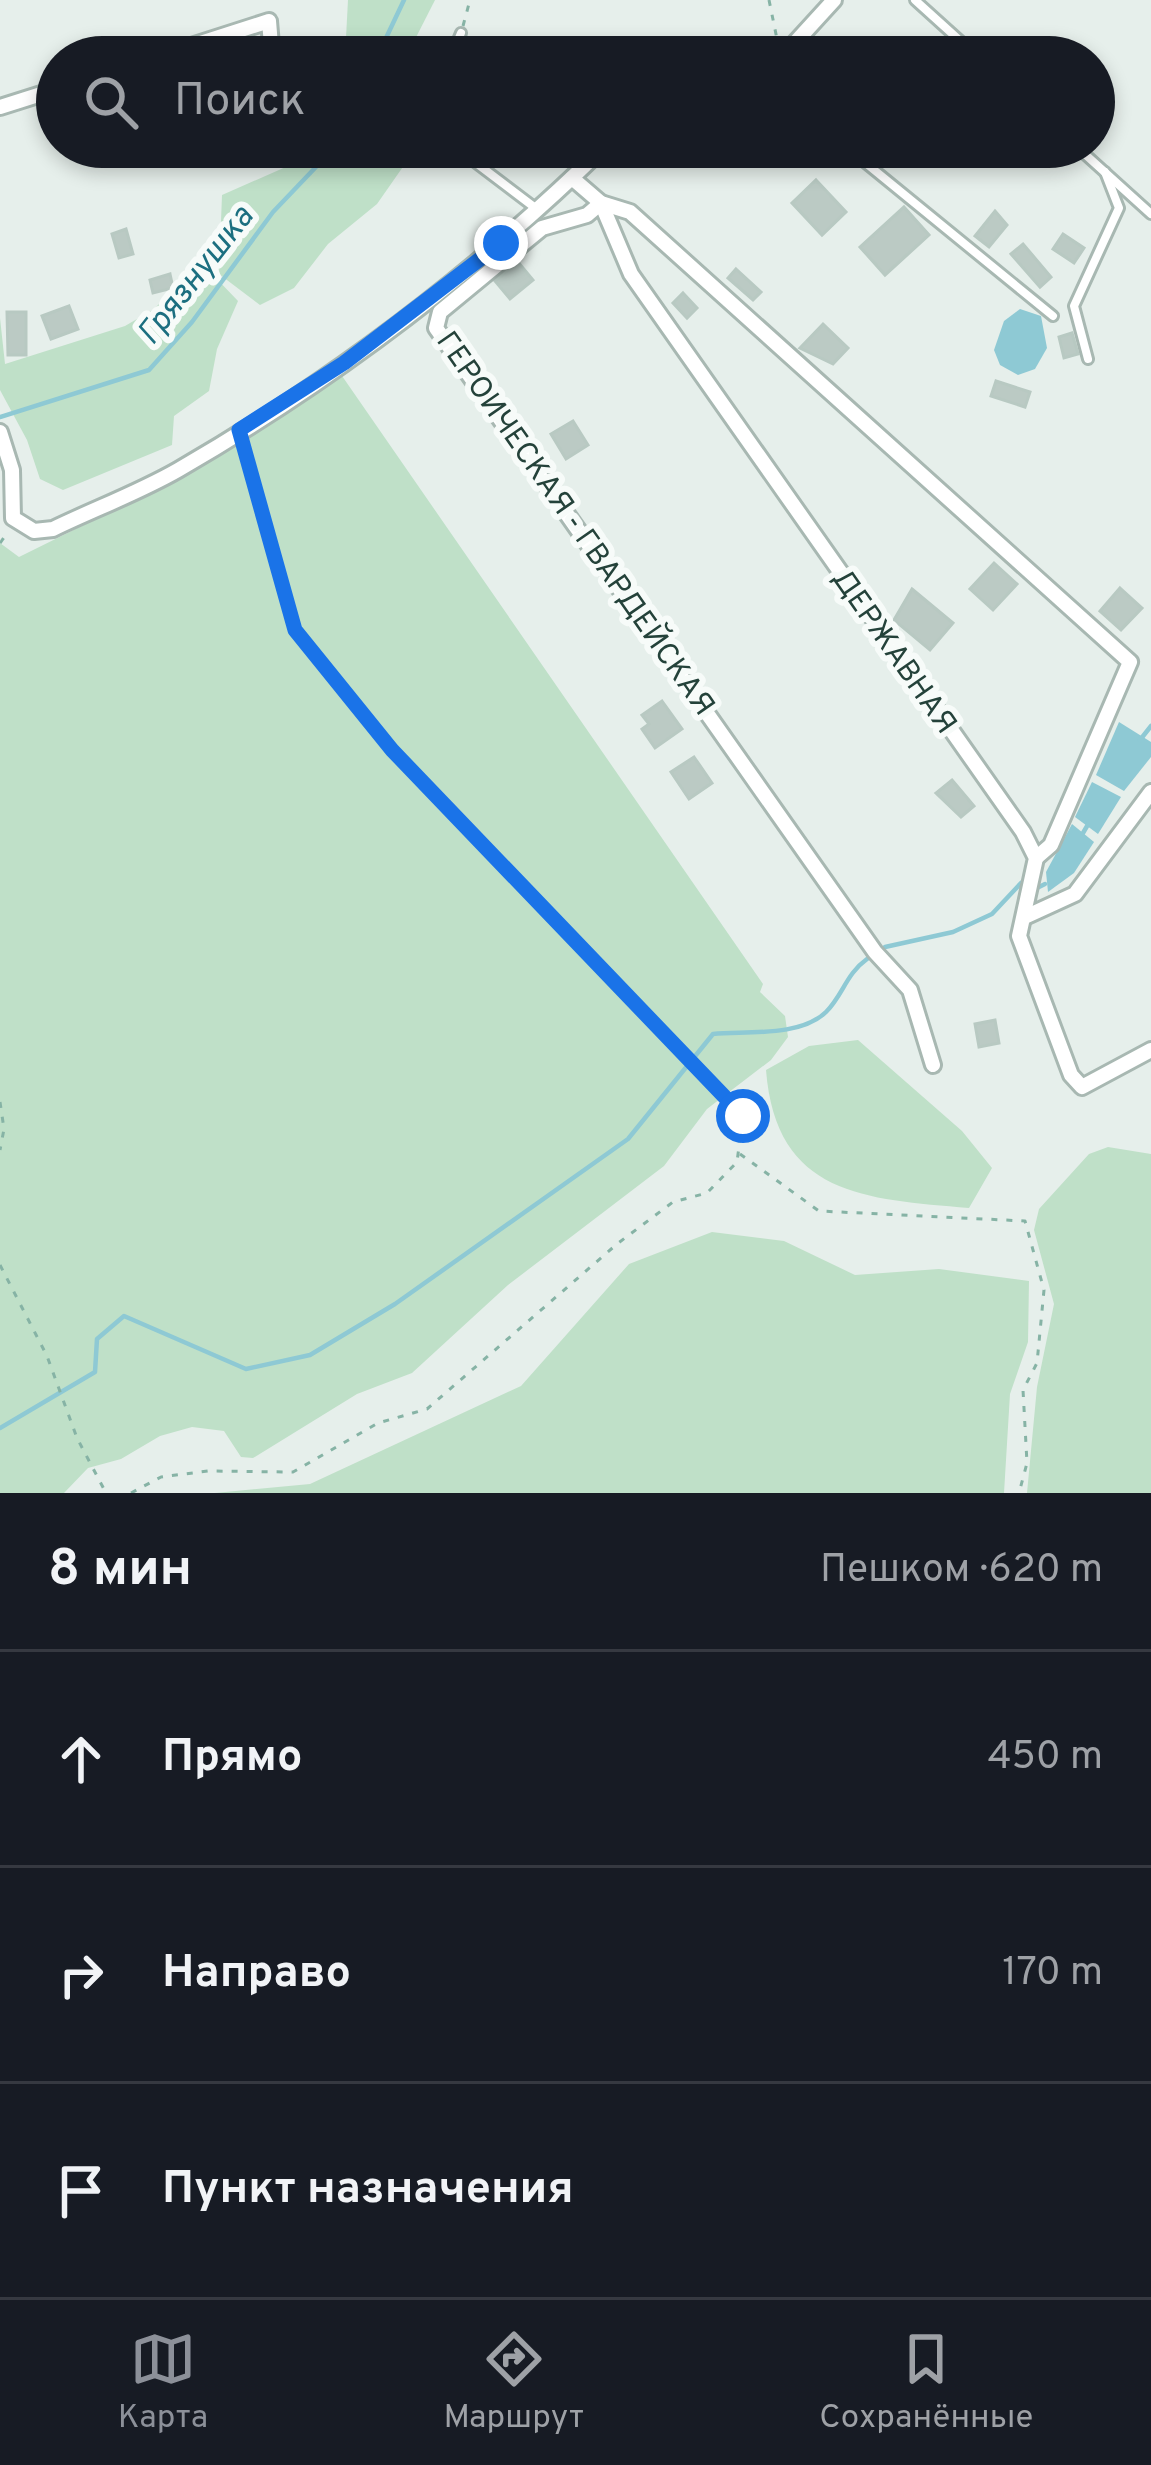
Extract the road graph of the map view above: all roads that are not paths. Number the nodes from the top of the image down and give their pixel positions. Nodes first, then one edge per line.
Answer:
1 (834, 0) edge
2 (915, 0) edge
3 (461, 33) road end
4 (222, 36) edge
5 (270, 36) edge
6 (460, 36) edge
7 (801, 36) edge
8 (955, 36) edge
9 (36, 96) edge
10 (0, 107) edge
11 (483, 168) edge
12 (582, 168) edge
13 (872, 168) edge
14 (1101, 168) edge
15 (1105, 172) junction
16 (572, 178) junction
17 (601, 202) junction
18 (539, 211) junction
19 (1151, 214) edge
20 (1053, 316) dead end
21 (1088, 359) dead end
22 (2, 435) edge
23 (1151, 792) edge
24 (1036, 858) junction
25 (1027, 916) junction
26 (1151, 1050) edge
27 (933, 1065) dead end

1 - 7 street
2 - 8 lane
3 - 6 lane
4 - 5 street
9 - 10 street
11 - 18 lane
12 - 16 street
13 - 20 lane
14 - 15 lane
15 - 19 lane
15 - 21 lane
16 - 17 street, ДЕРЖАВНАЯ
16 - 18 street
17 - 24 street, ДЕРЖАВНАЯ
17 - 24 street
17 - 27 street, ГЕРОИЧЕСКАЯ - ГВАРДЕЙСКАЯ
18 - 22 street
23 - 25 street
24 - 25 street
25 - 26 street

